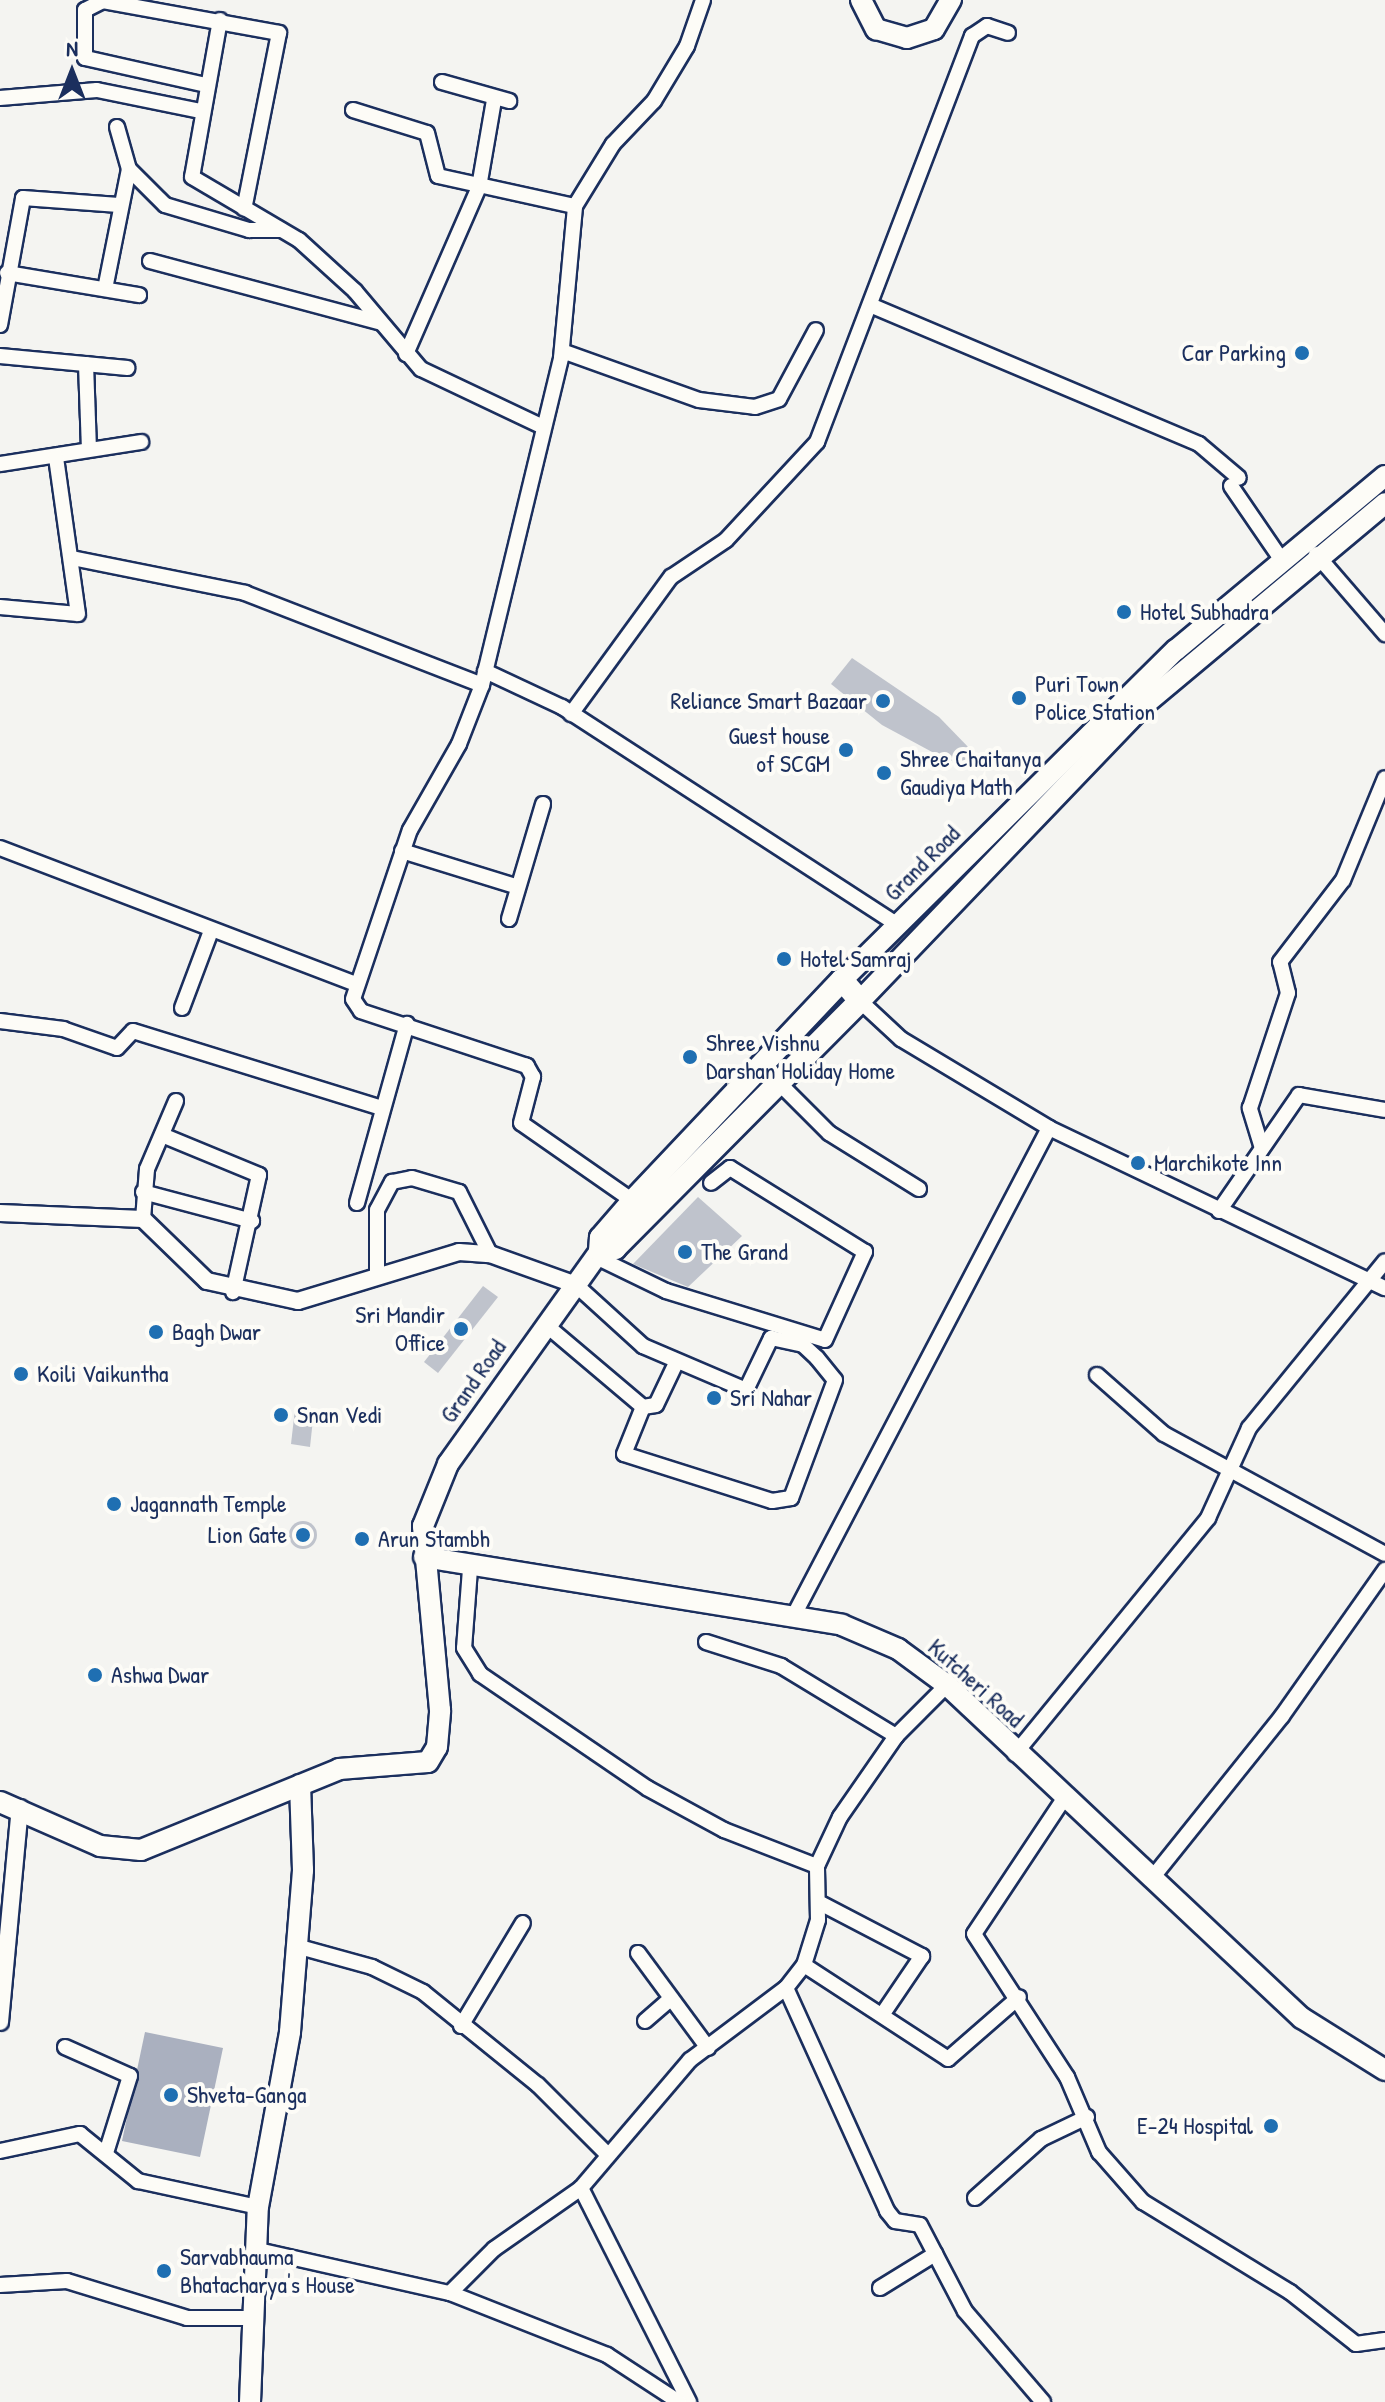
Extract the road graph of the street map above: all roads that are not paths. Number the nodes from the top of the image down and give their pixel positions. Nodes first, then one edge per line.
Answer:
1 (703, 0) edge
2 (861, 0) edge
3 (951, 0) edge
4 (220, 20) junction
5 (1008, 33) dead end
6 (442, 82) dead end
7 (206, 85) junction
8 (0, 98) edge
9 (353, 110) dead end
10 (200, 111) junction
11 (117, 127) dead end
12 (129, 169) junction
13 (479, 187) junction
14 (119, 205) junction
15 (575, 206) junction
16 (244, 209) junction
17 (281, 230) junction
18 (7, 237) edge
19 (150, 261) dead end
20 (7, 273) junction
21 (105, 289) junction
22 (139, 295) dead end
23 (870, 305) junction
24 (381, 323) junction
25 (0, 325) edge
26 (816, 330) dead end
27 (562, 351) junction
28 (406, 354) junction
29 (0, 356) edge
30 (86, 364) junction
31 (127, 368) dead end
32 (541, 426) junction
33 (141, 442) dead end
34 (89, 449) junction
35 (56, 457) junction
36 (0, 464) edge
37 (1385, 476) edge
38 (1385, 503) edge
39 (1316, 554) junction
40 (72, 558) junction
41 (1281, 559) junction
42 (0, 607) edge
43 (1385, 634) edge
44 (484, 678) junction
45 (571, 714) junction
46 (1385, 778) edge
47 (543, 804) dead end
48 (0, 848) edge
49 (402, 851) junction
50 (518, 887) junction
51 (509, 919) dead end
52 (898, 925) junction
53 (211, 931) junction
54 (842, 980) junction
55 (356, 984) junction
56 (860, 1001) junction
57 (182, 1008) dead end
58 (0, 1021) edge
59 (407, 1024) junction
60 (776, 1080) junction
61 (176, 1101) dead end
62 (379, 1107) junction
63 (1385, 1110) edge
64 (1049, 1128) junction
65 (162, 1135) junction
66 (1261, 1145) junction
67 (711, 1183) dead end
68 (919, 1189) dead end
69 (143, 1192) junction
70 (633, 1201) junction
71 (357, 1203) dead end
72 (1219, 1211) junction
73 (0, 1213) edge
74 (143, 1219) junction
75 (252, 1221) junction
76 (490, 1254) junction
77 (598, 1254) junction
78 (1385, 1261) edge
79 (377, 1275) junction
80 (1364, 1282) junction
81 (576, 1285) junction
82 (1385, 1288) edge
83 (233, 1292) junction
84 (546, 1325) junction
85 (676, 1363) junction
86 (1097, 1375) dead end
87 (643, 1407) junction
88 (1234, 1468) junction
89 (1385, 1554) edge
90 (424, 1557) junction
91 (470, 1569) junction
92 (1385, 1570) edge
93 (793, 1617) junction
94 (706, 1642) dead end
95 (947, 1685) junction
96 (896, 1736) junction
97 (1015, 1754) junction
98 (300, 1785) junction
99 (1065, 1797) junction
100 (10, 1805) edge
101 (817, 1866) junction
102 (1153, 1877) junction
103 (822, 1904) junction
104 (523, 1923) dead end
105 (296, 1946) junction
106 (638, 1953) dead end
107 (804, 1965) junction
108 (786, 1988) junction
109 (1019, 1997) junction
110 (670, 1999) junction
111 (882, 2015) junction
112 (0, 2018) edge
113 (645, 2021) dead end
114 (461, 2026) junction
115 (65, 2047) dead end
116 (708, 2048) junction
117 (1385, 2070) edge
118 (1087, 2117) junction
119 (107, 2150) junction
120 (0, 2151) edge
121 (607, 2154) junction
122 (581, 2188) junction
123 (975, 2198) dead end
124 (258, 2207) junction
125 (254, 2249) junction
126 (935, 2254) junction
127 (0, 2285) edge
128 (880, 2288) dead end
129 (450, 2293) junction
130 (253, 2318) junction
131 (1385, 2340) edge
132 (250, 2402) edge
133 (679, 2402) edge
134 (689, 2402) edge
135 (1043, 2402) edge

1 - 15 street
2 - 3 main road
4 - 7 street
4 - 7 street
4 - 16 street
5 - 23 street
6 - 13 street
7 - 10 street
8 - 10 street
9 - 13 street
10 - 16 street
11 - 12 street
12 - 14 street
12 - 17 street
13 - 15 street
13 - 28 street
14 - 18 street
14 - 21 street
15 - 27 street
16 - 17 street
17 - 24 street
18 - 20 street
19 - 24 street
20 - 21 street
20 - 25 street
21 - 22 street
23 - 41 street
23 - 45 street
24 - 28 street
26 - 27 street
27 - 32 street
28 - 32 street
29 - 30 street
30 - 31 street
30 - 34 street
32 - 44 street
33 - 34 street
34 - 35 street
35 - 36 street
35 - 40 street
37 - 41 main road, Grand Road
38 - 39 main road, Grand Road
39 - 43 street
39 - 56 main road, Grand Road
40 - 42 street
40 - 44 street
41 - 52 main road, Grand Road
44 - 45 street
44 - 49 street
45 - 52 street
46 - 66 street
47 - 50 street
48 - 53 street
49 - 50 street
49 - 55 street
50 - 51 street
52 - 54 main road, Grand Road
53 - 55 street
53 - 57 street
54 - 56 main road
54 - 70 main road, Grand Road
55 - 59 street
56 - 60 main road, Grand Road
56 - 64 street
58 - 62 street
59 - 62 street
59 - 70 street
60 - 68 street
60 - 77 main road, Grand Road
61 - 65 street
62 - 71 street
63 - 66 street
64 - 72 street
64 - 93 street
65 - 69 street
65 - 75 street
66 - 72 street
67 - 77 street
69 - 74 street
69 - 75 street
70 - 77 main road, Grand Road
72 - 80 street
73 - 74 street
74 - 83 street
75 - 83 street
76 - 79 street
76 - 79 street
76 - 81 street
77 - 81 main road, Grand Road
78 - 80 street
79 - 83 street
80 - 82 street
80 - 88 street
81 - 84 main road, Grand Road
81 - 85 street
84 - 87 street
84 - 90 main road, Grand Road
85 - 87 street
85 - 87 street
86 - 88 street
88 - 89 street
88 - 97 street
90 - 91 main road, Kutcheri Road
90 - 98 main road, Grand Road
91 - 93 main road, Kutcheri Road
91 - 101 street
92 - 102 street
93 - 95 main road, Kutcheri Road
94 - 96 street
95 - 96 street
95 - 97 main road, Kutcheri Road
96 - 101 street
97 - 99 main road, Kutcheri Road
98 - 100 main road
98 - 105 main road
99 - 102 main road, Kutcheri Road
99 - 109 street
100 - 112 street
101 - 103 street
102 - 117 main road, Kutcheri Road
103 - 107 street
103 - 111 street
104 - 114 street
105 - 114 street
105 - 124 main road
106 - 110 street
107 - 108 street
107 - 111 street
108 - 116 street
108 - 126 street
109 - 111 street
109 - 118 street
110 - 113 street
110 - 116 street
114 - 121 street
115 - 119 street
116 - 121 street
118 - 123 street
118 - 131 street
119 - 120 street
119 - 124 street
121 - 122 street
122 - 129 street
122 - 134 street
124 - 125 main road
125 - 129 street
125 - 130 main road
126 - 128 street
126 - 135 street
127 - 130 street
129 - 133 street
130 - 132 main road

